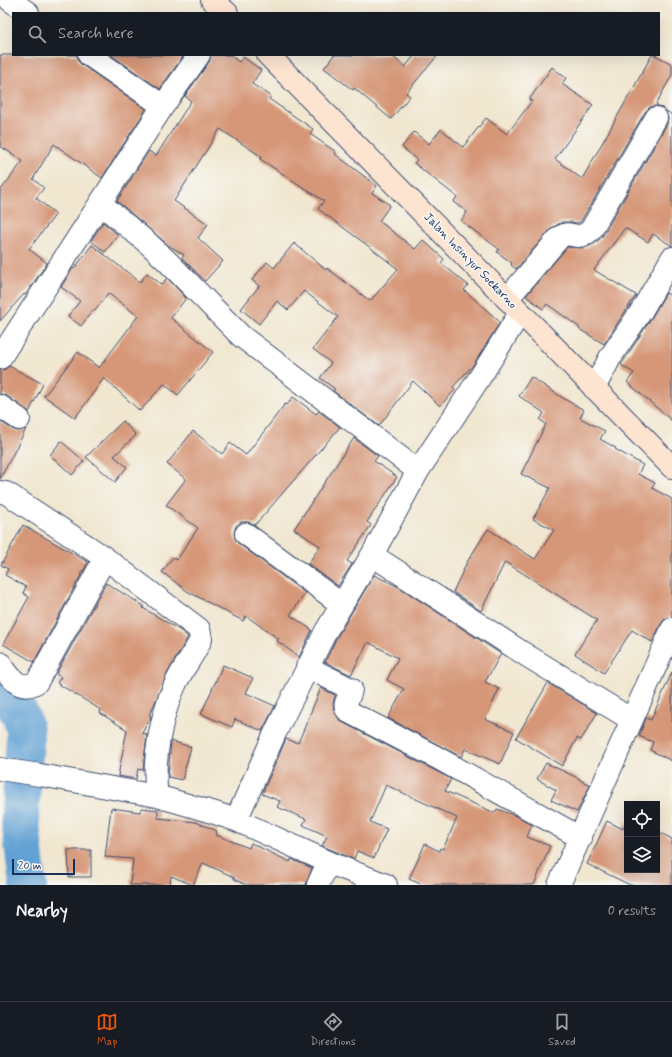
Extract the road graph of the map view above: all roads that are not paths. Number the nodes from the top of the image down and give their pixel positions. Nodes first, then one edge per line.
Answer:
1 (10, 0) edge
2 (212, 0) edge
3 (27, 12) edge
4 (226, 12) edge
5 (90, 56) edge
6 (198, 56) edge
7 (269, 56) edge
8 (163, 106) junction
9 (656, 118) dead end
10 (100, 203) junction
11 (672, 258) edge
12 (513, 306) junction
13 (0, 358) edge
14 (594, 388) junction
15 (0, 406) edge
16 (19, 419) dead end
17 (672, 467) edge
18 (418, 470) junction
19 (0, 492) edge
20 (246, 534) dead end
21 (372, 555) junction
22 (105, 558) junction
23 (341, 604) junction
24 (672, 629) edge
25 (0, 664) edge
26 (307, 667) junction
27 (632, 720) junction
28 (0, 769) edge
29 (158, 796) junction
30 (236, 820) junction
31 (581, 838) junction
32 (328, 862) junction
33 (318, 885) edge
34 (386, 885) edge
35 (559, 885) edge

1 - 3 street
2 - 4 main road
5 - 8 street
6 - 8 street
7 - 12 main road, Jalan Insinyur Soekarno
8 - 10 street
9 - 12 street
10 - 13 street
10 - 18 street
11 - 14 street
12 - 14 main road, Jalan Insinyur Soekarno
12 - 18 street
14 - 17 main road, Jalan Insinyur Soekarno
15 - 16 street
18 - 21 street
19 - 22 street
20 - 23 street
21 - 23 street
21 - 27 street
22 - 25 street
22 - 29 street
23 - 26 street
24 - 27 street
26 - 30 street
26 - 31 street
27 - 31 street
28 - 29 street
29 - 30 street
30 - 32 street
31 - 35 street
32 - 33 street
32 - 34 street

